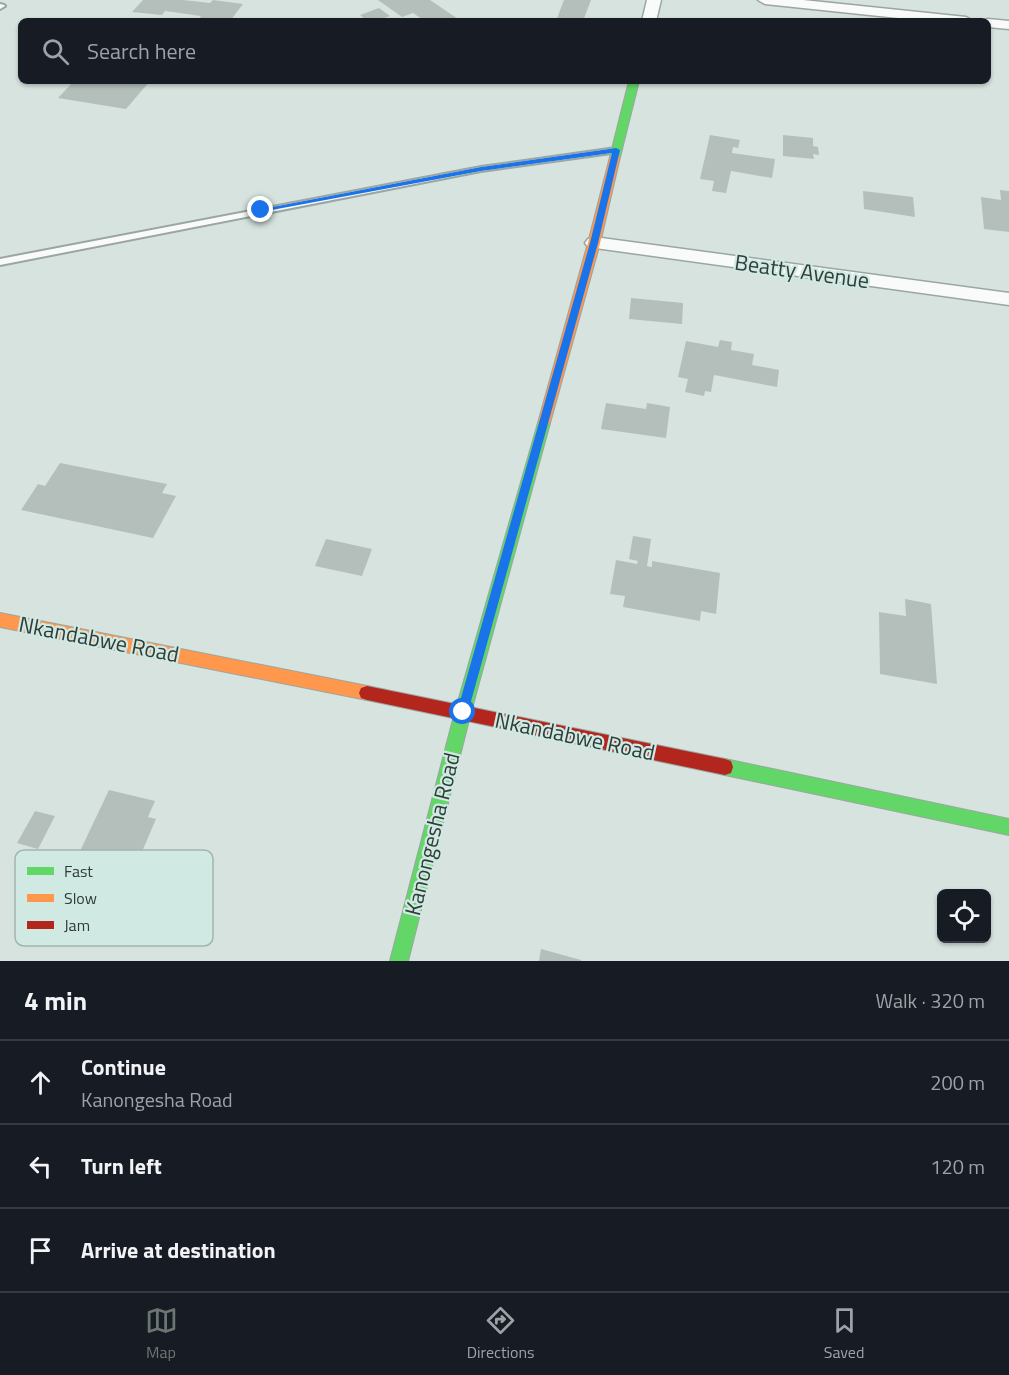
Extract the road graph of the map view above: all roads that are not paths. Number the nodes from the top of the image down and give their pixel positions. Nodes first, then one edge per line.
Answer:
1 (654, 0) edge
2 (765, 0) edge
3 (650, 18) edge
4 (937, 18) edge
5 (991, 23) edge
6 (1009, 26) edge
7 (633, 84) edge
8 (616, 150) junction
9 (594, 243) junction
10 (0, 254) edge
11 (19, 259) junction
12 (0, 262) edge
13 (1009, 299) edge
14 (0, 620) edge
15 (463, 712) junction
16 (1009, 826) edge
17 (399, 961) edge

1 - 3 street
2 - 4 street
5 - 6 street
7 - 8 street, Kanongesha Road
8 - 9 street, Kanongesha Road
8 - 11 lane
9 - 13 street, Beatty Avenue
9 - 15 street, Kanongesha Road
10 - 11 lane
11 - 12 lane
14 - 15 street, Nkandabwe Road
15 - 16 street, Nkandabwe Road
15 - 17 street, Kanongesha Road

